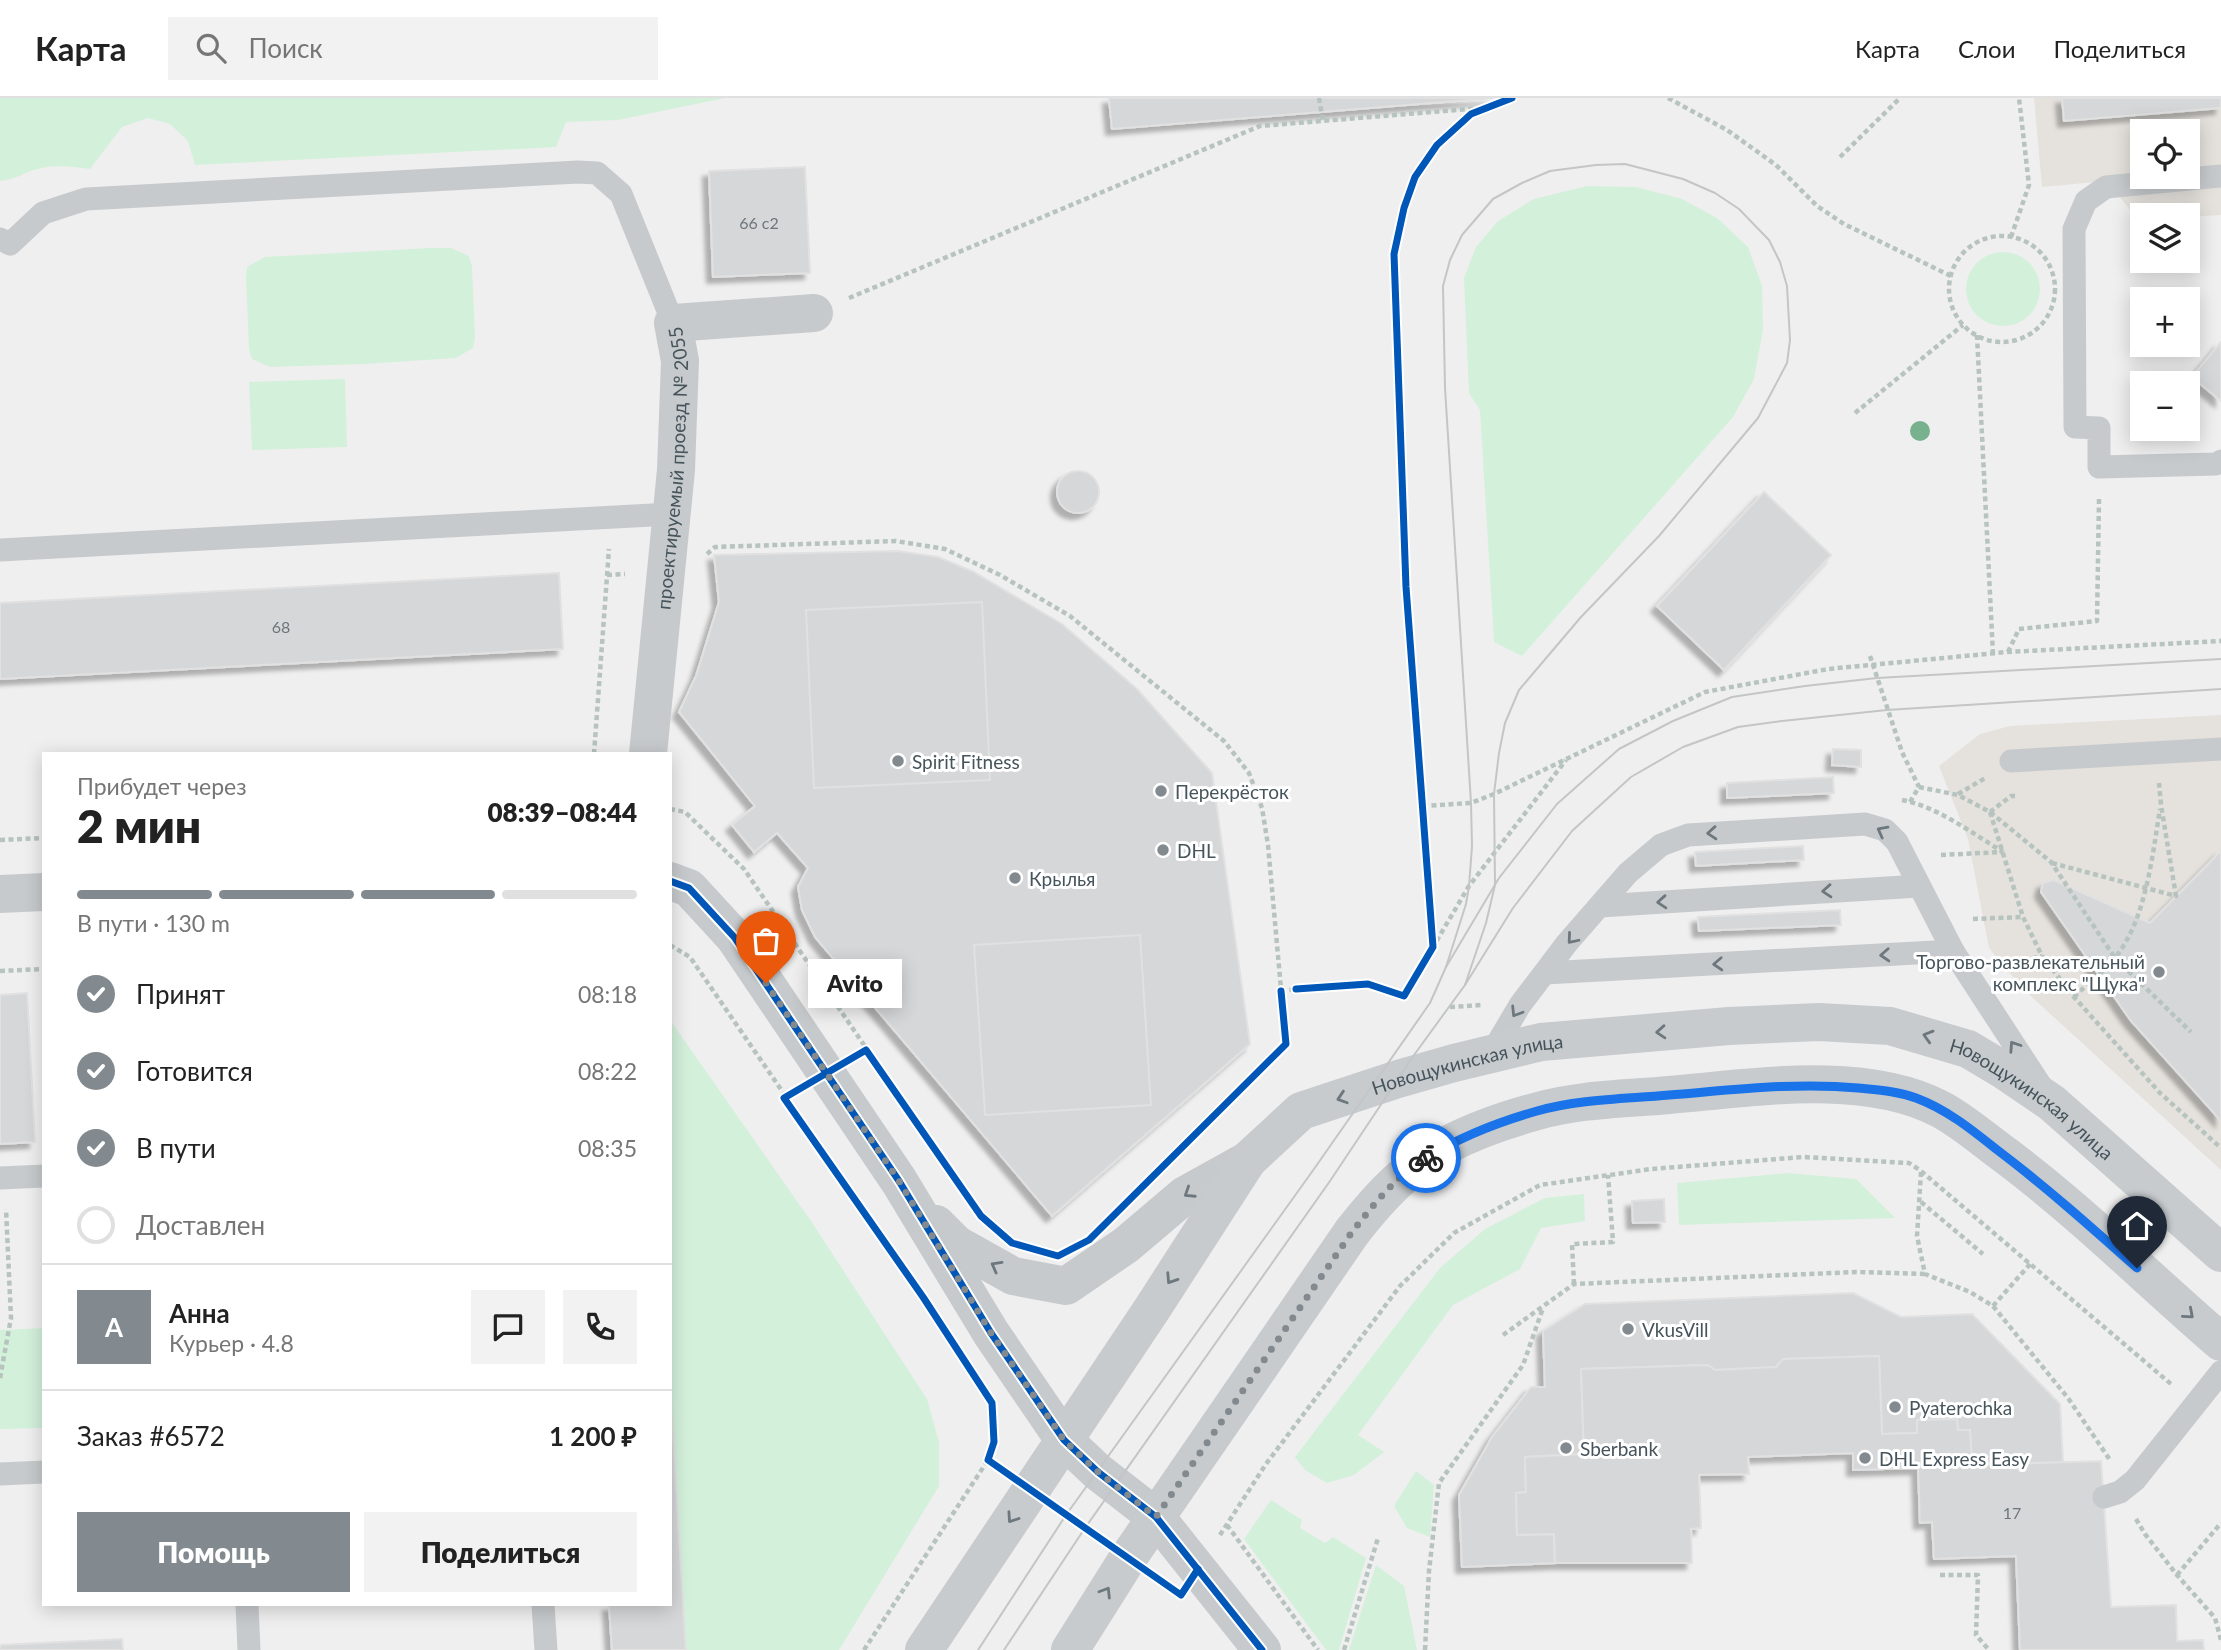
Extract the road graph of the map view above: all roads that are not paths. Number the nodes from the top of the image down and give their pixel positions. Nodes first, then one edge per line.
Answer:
1 (2221, 176) edge
2 (0, 239) edge
3 (814, 313) road end
4 (673, 323) junction
5 (2221, 461) edge
6 (671, 514) junction
7 (0, 550) edge
8 (2221, 749) edge
9 (648, 752) edge
10 (2011, 761) dead end
11 (672, 882) edge
12 (1919, 886) junction
13 (42, 892) edge
14 (0, 894) edge
15 (1600, 905) junction
16 (1953, 951) junction
17 (1545, 973) junction
18 (1490, 1054) junction
19 (2052, 1103) junction
20 (1248, 1160) junction
21 (42, 1176) edge
22 (0, 1178) edge
23 (910, 1198) junction
24 (2221, 1253) edge
25 (2221, 1342) edge
26 (2221, 1372) edge
27 (1064, 1440) junction
28 (42, 1472) edge
29 (0, 1474) edge
30 (2104, 1497) dead end
31 (1156, 1517) junction
32 (247, 1606) edge
33 (543, 1606) edge
34 (249, 1650) edge
35 (546, 1650) edge
36 (925, 1650) edge
37 (1070, 1650) edge
38 (1262, 1650) edge

1 - 5 lane
2 - 4 lane
3 - 4 street, проектируемый проезд № 2055
4 - 6 street, проектируемый проезд № 2055
6 - 7 lane
6 - 9 street, проектируемый проезд № 2055
8 - 10 lane
11 - 23 street
12 -> 15 lane
12 -> 15 lane
12 - 16 lane
13 - 14 street
15 -> 17 lane
16 -> 17 lane
19 -> 16 lane
17 -> 18 lane
19 -> 18 main road, Новощукинская улица
18 -> 20 main road, Новощукинская улица
19 - 24 main road, Новощукинская улица
20 -> 23 street
20 -> 27 main road, Новощукинская улица
21 - 22 lane
23 - 27 street
31 -> 25 main road
26 - 30 lane
27 - 31 street
27 -> 36 main road, Новощукинская улица
28 - 29 lane
37 -> 31 main road
31 - 38 street
32 - 34 lane
33 - 35 lane

